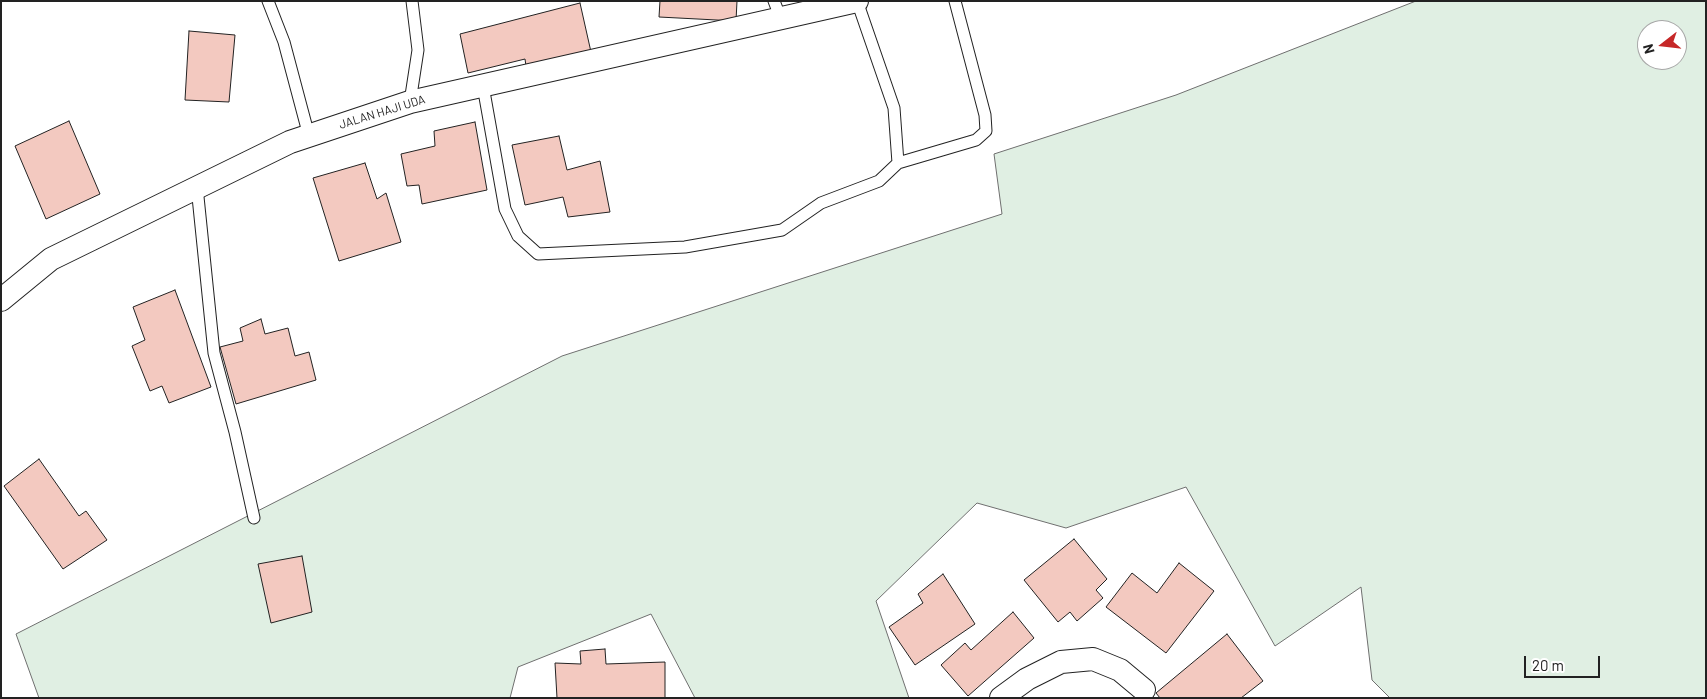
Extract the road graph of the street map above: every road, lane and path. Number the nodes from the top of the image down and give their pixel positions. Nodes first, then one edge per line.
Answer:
1 (268, 1) edge
2 (412, 1) edge
3 (857, 1) edge
4 (955, 1) edge
5 (777, 10) edge
6 (483, 86) junction
7 (410, 102) junction
8 (309, 136) junction
9 (898, 163) junction
10 (197, 188) junction
11 (1, 300) edge
12 (254, 518) dead end
13 (1144, 690) dead end
14 (1001, 698) edge

1 - 8 lane
2 - 7 lane
3 - 5 street, JALAN HAJI UDA
3 - 9 lane
4 - 9 lane
5 - 6 street, JALAN HAJI UDA
6 - 7 street, JALAN HAJI UDA
6 - 9 lane
7 - 8 street, JALAN HAJI UDA
8 - 10 street, JALAN HAJI UDA
10 - 11 street, JALAN HAJI UDA
10 - 12 lane
13 - 14 street

